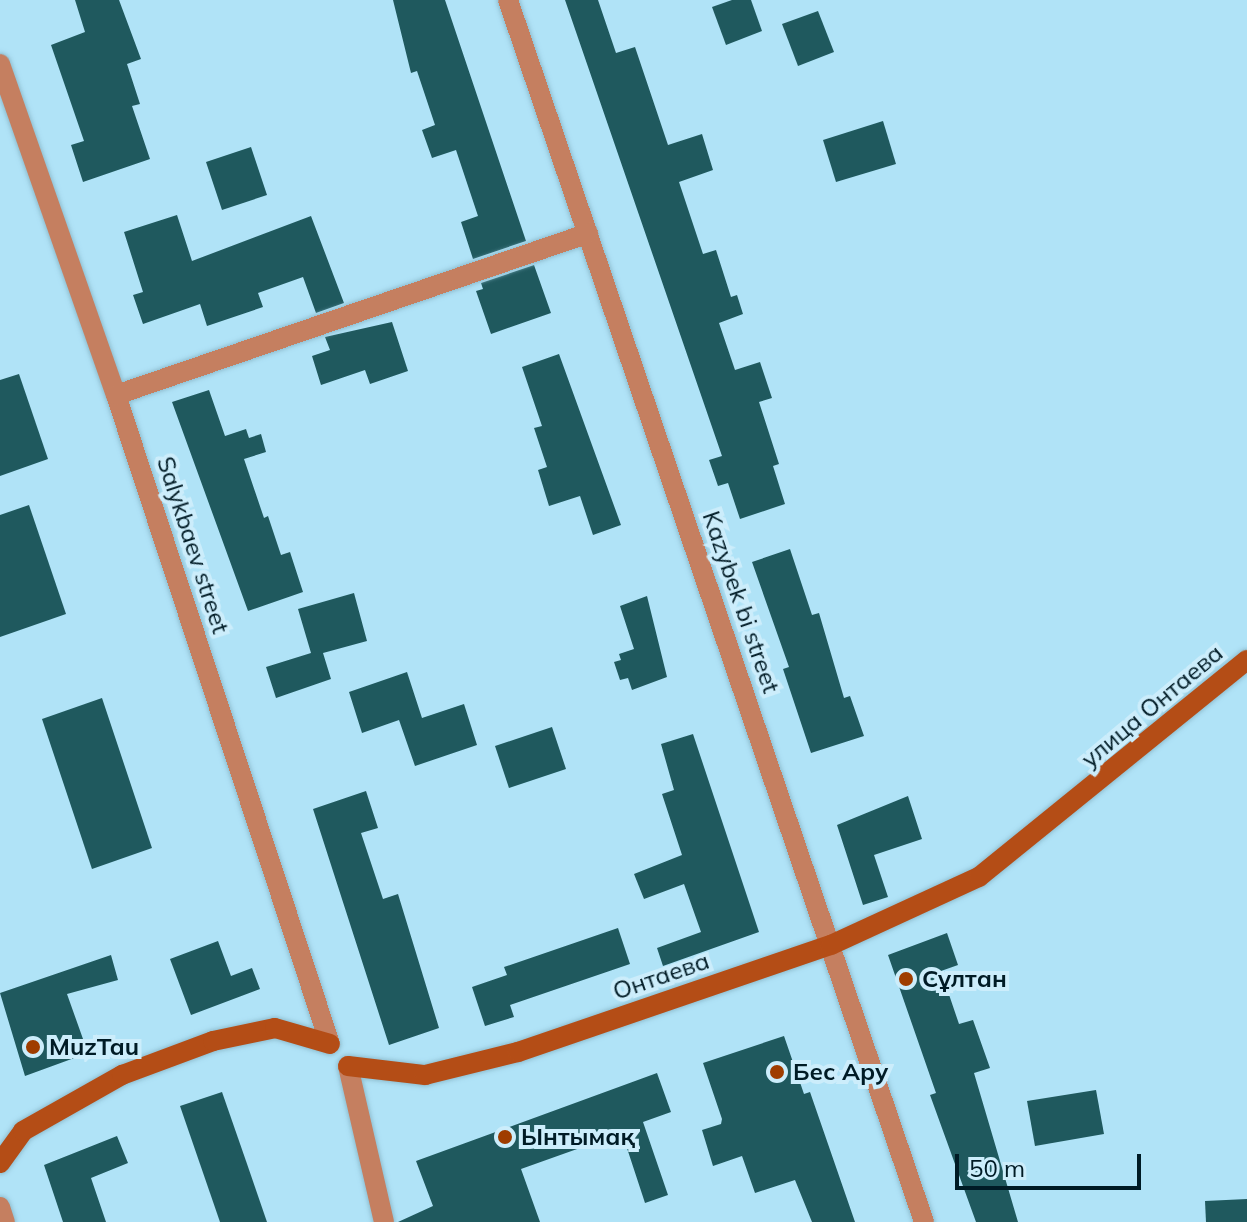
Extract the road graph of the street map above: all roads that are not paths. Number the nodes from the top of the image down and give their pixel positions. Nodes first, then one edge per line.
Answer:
1 (508, 0) edge
2 (0, 64) edge
3 (588, 233) junction
4 (116, 395) junction
5 (1247, 660) edge
6 (979, 877) joint
7 (831, 945) junction
8 (330, 1044) joint
9 (348, 1066) joint
10 (0, 1163) edge
11 (0, 1207) edge
12 (5, 1222) edge
13 (384, 1222) edge
14 (924, 1222) edge

1 - 3 street, Kazybek bi street
2 - 4 street, Salykbaev street
3 - 4 street
3 - 7 street, Kazybek bi street
4 - 8 street, Salykbaev street
5 - 6 main road, улица Онтаева
6 - 7 main road, Онтаева
7 - 9 main road, Онтаева
7 - 14 street, Kazybek bi street
8 - 10 main road
9 - 13 street
11 - 12 street

